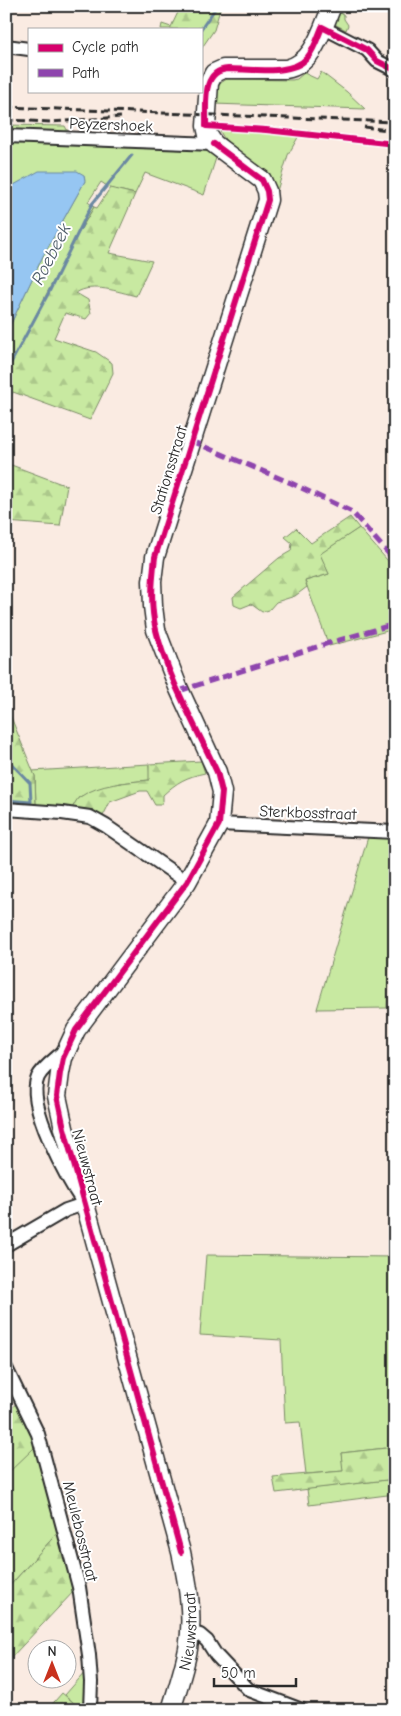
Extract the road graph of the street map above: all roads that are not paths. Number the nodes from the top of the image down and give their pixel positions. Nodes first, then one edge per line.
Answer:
1 (332, 6) edge
2 (322, 27) junction
3 (6, 46) edge
4 (28, 49) edge
5 (395, 70) edge
6 (206, 77) edge
7 (6, 136) edge
8 (214, 144) junction
9 (6, 809) edge
10 (220, 824) junction
11 (395, 832) edge
12 (187, 882) junction
13 (84, 1204) junction
14 (6, 1245) edge
15 (6, 1368) edge
16 (190, 1632) junction
17 (90, 1710) edge
18 (171, 1710) edge
19 (302, 1710) edge

1 - 2 street
2 - 5 street
2 - 6 street
3 - 4 street
6 - 8 street
7 - 8 street, Peyzershoek
8 - 10 street, Stationsstraat
9 - 12 street
10 - 11 street, Sterkbosstraat
10 - 12 street, Nieuwstraat
12 - 13 street, Nieuwstraat
13 - 14 street
13 - 16 street, Nieuwstraat
15 - 17 street, Meulebosstraat
16 - 18 street, Nieuwstraat
16 - 19 street

